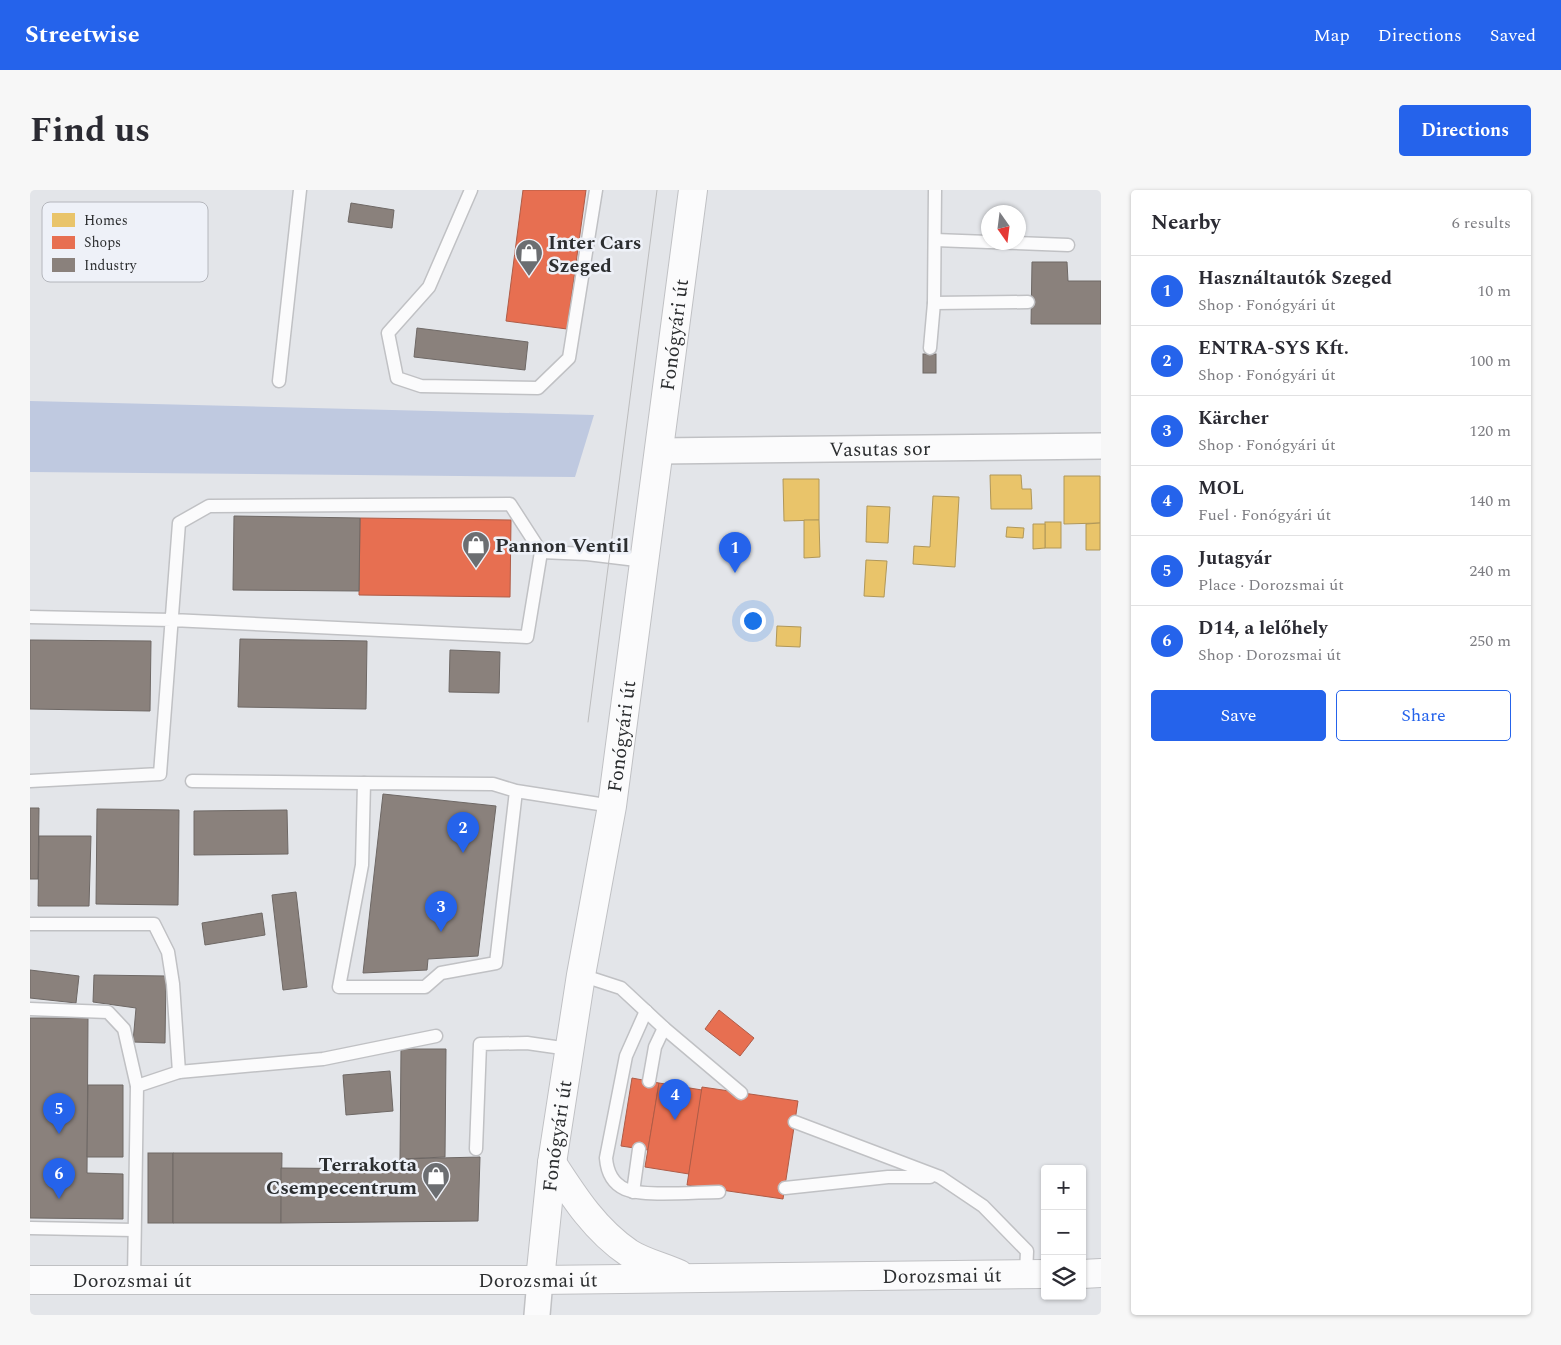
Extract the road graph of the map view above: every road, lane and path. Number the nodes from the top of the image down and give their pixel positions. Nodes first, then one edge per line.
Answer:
1 (300, 190) edge
2 (471, 190) edge
3 (596, 190) edge
4 (693, 190) edge
5 (935, 190) edge
6 (935, 240) junction
7 (981, 242) edge
8 (1026, 243) edge
9 (1068, 245) dead end
10 (1028, 302) dead end
11 (934, 303) junction
12 (930, 348) dead end
13 (279, 381) dead end
14 (1101, 446) edge
15 (659, 451) junction
16 (541, 552) junction
17 (645, 561) junction
18 (30, 617) edge
19 (172, 620) junction
20 (192, 781) dead end
21 (30, 782) edge
22 (364, 783) junction
23 (516, 791) junction
24 (612, 806) junction
25 (30, 924) edge
26 (581, 974) junction
27 (30, 1009) edge
28 (646, 1011) junction
29 (664, 1028) junction
30 (436, 1036) dead end
31 (569, 1049) junction
32 (179, 1072) junction
33 (649, 1081) dead end
34 (136, 1086) junction
35 (741, 1093) dead end
36 (795, 1122) dead end
37 (639, 1148) dead end
38 (476, 1149) dead end
39 (552, 1163) junction
40 (940, 1177) junction
41 (785, 1188) dead end
42 (633, 1192) junction
43 (719, 1192) dead end
44 (30, 1228) edge
45 (134, 1230) junction
46 (1101, 1273) edge
47 (1035, 1274) edge
48 (1086, 1274) edge
49 (689, 1278) junction
50 (134, 1279) junction
51 (30, 1280) edge
52 (540, 1280) junction
53 (537, 1315) edge

1 - 13 lane
2 - 3 lane
4 - 15 main road, Fonógyári út
5 - 6 lane
6 - 7 lane
6 - 11 lane
8 - 9 lane
10 - 11 lane
11 - 12 lane
14 - 15 street, Vasutas sor
15 - 17 main road, Fonógyári út
16 - 17 lane
16 - 19 lane
16 - 19 lane
17 - 24 main road, Fonógyári út
18 - 19 lane
19 - 21 lane
20 - 22 lane
22 - 23 lane
22 - 23 lane
23 - 24 lane
24 - 26 main road, Fonógyári út
25 - 32 lane
26 - 28 lane
26 - 31 main road, Fonógyári út
27 - 34 lane
28 - 29 lane
28 - 42 lane
29 - 33 lane
29 - 35 lane
30 - 32 lane
31 - 38 lane
31 - 39 main road, Fonógyári út
32 - 34 lane
34 - 45 lane
36 - 40 lane
37 - 42 lane
39 - 49 main road
39 - 52 main road, Fonógyári út
40 - 41 lane
40 - 47 lane
42 - 43 lane
44 - 45 lane
45 - 50 lane
46 - 48 main road
47 - 49 main road, Dorozsmai út
49 - 52 main road, Dorozsmai út
50 - 51 main road, Dorozsmai út
50 - 52 main road, Dorozsmai út
52 - 53 street

